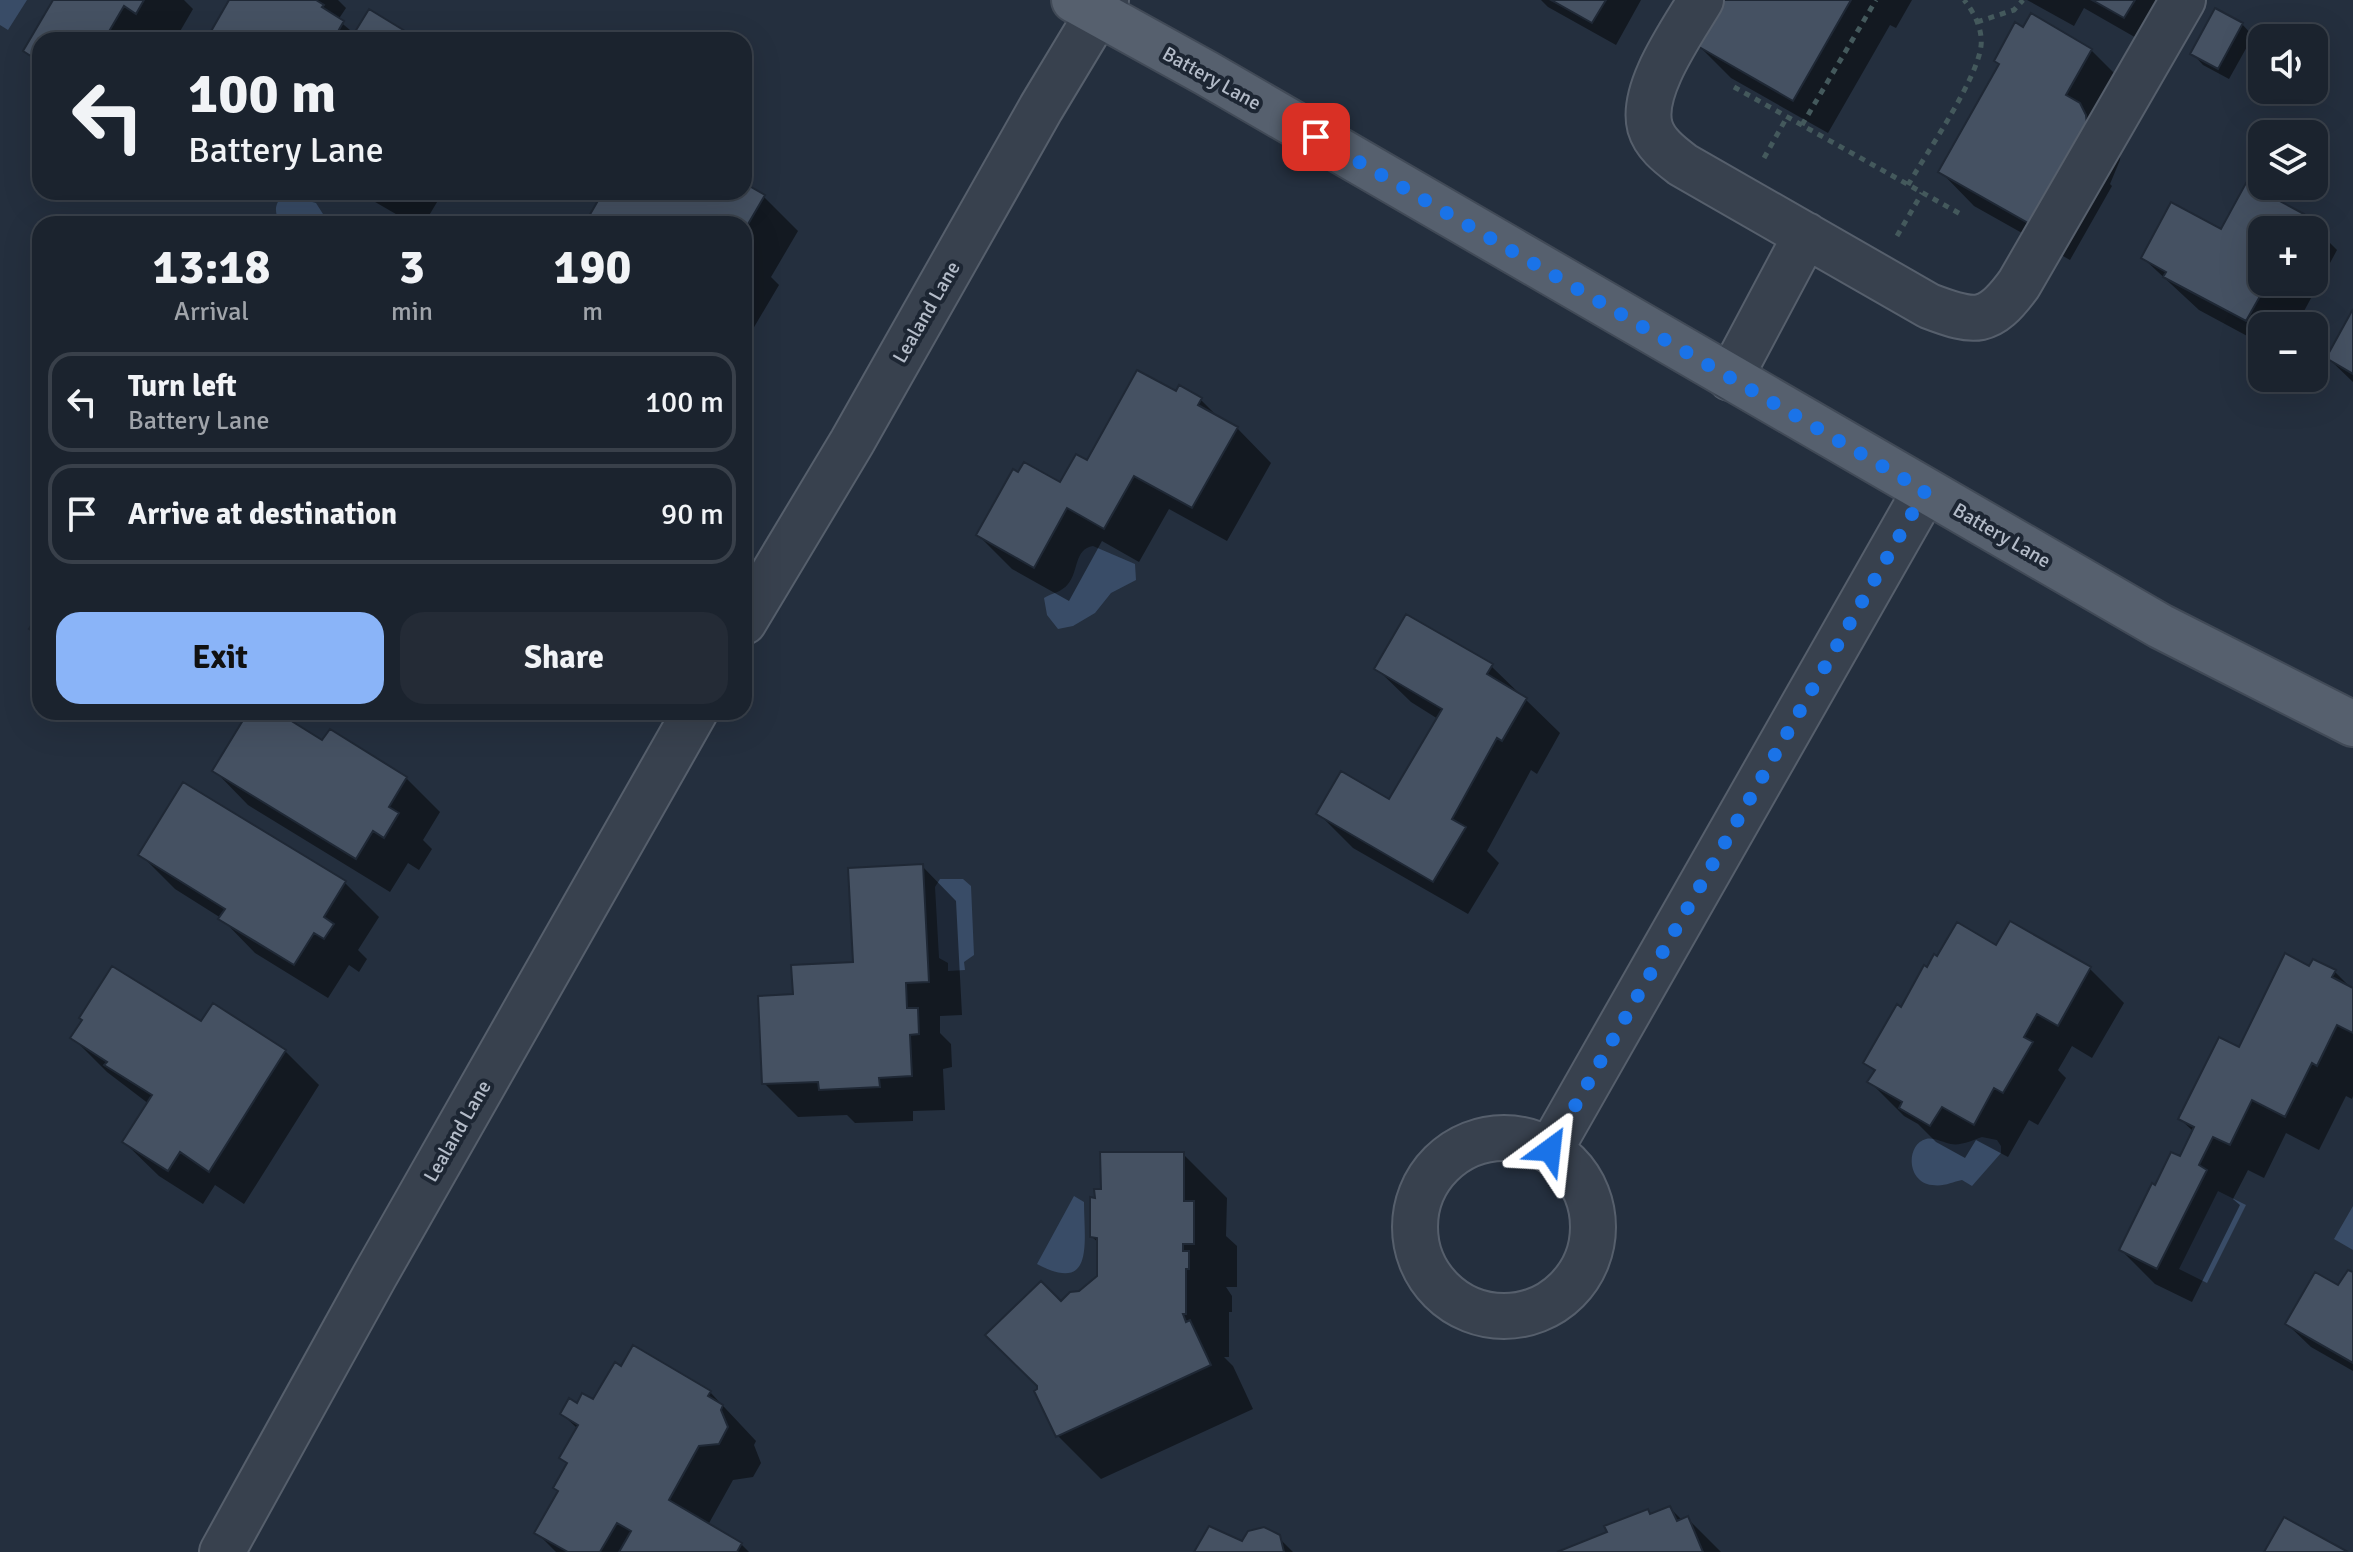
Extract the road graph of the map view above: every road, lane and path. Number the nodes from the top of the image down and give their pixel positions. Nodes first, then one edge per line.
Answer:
1 (1701, 0) edge
2 (1876, 0) edge
3 (1964, 0) edge
4 (2023, 0) edge
5 (2183, 0) edge
6 (1093, 5) edge
7 (1977, 22) junction
8 (1734, 87) dead end
9 (1802, 125) junction
10 (1908, 185) junction
11 (1964, 216) dead end
12 (1806, 235) junction
13 (1730, 378) junction
14 (1925, 491) junction
15 (752, 609) edge
16 (690, 720) edge
17 (2353, 724) edge
18 (1550, 1150) junction
19 (222, 1552) edge

1 - 12 street
2 - 9 path
3 - 7 path
4 - 7 path
5 - 12 street
6 - 13 main road, Battery Lane
6 - 15 street, Lealand Lane
7 - 10 path
8 - 9 path
9 - 10 path
10 - 11 path
12 - 13 street
13 - 14 main road, Battery Lane
14 - 17 main road, Battery Lane
14 - 18 street
16 - 19 street, Lealand Lane
18 - 18 street

